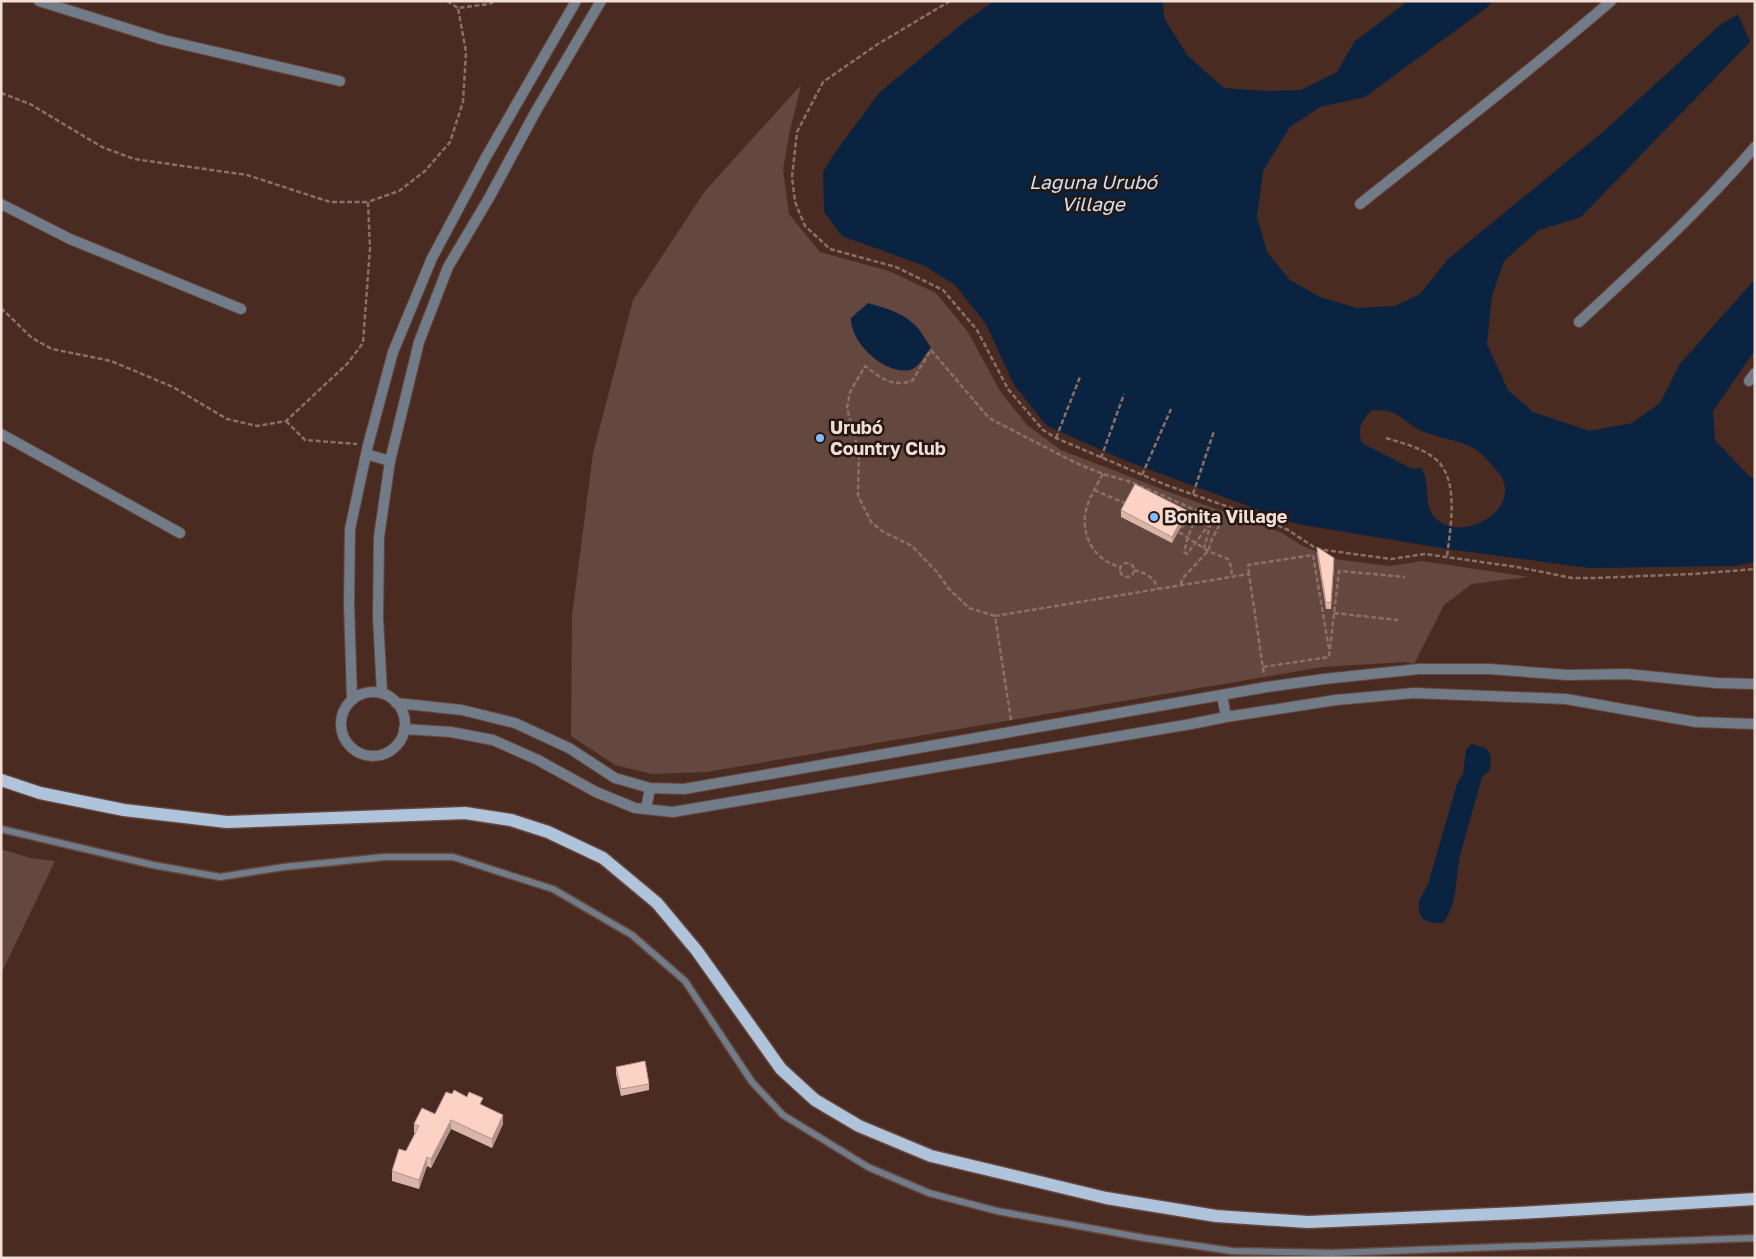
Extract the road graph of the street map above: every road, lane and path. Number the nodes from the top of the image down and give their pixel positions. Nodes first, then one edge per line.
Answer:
1 (39, 1) edge
2 (447, 1) edge
3 (496, 1) edge
4 (576, 1) edge
5 (601, 1) edge
6 (950, 1) edge
7 (1611, 1) edge
8 (458, 8) junction
9 (340, 81) dead end
10 (1, 93) edge
11 (1755, 147) edge
12 (368, 202) junction
13 (1, 204) edge
14 (1360, 204) dead end
15 (1, 308) edge
16 (241, 309) dead end
17 (1579, 322) dead end
18 (1080, 377) dead end
19 (1124, 394) dead end
20 (1171, 410) dead end
21 (286, 421) junction
22 (1214, 431) dead end
23 (1, 434) edge
24 (1056, 438) junction
25 (1386, 438) dead end
26 (367, 450) junction
27 (1102, 458) junction
28 (390, 461) junction
29 (1103, 474) junction
30 (1142, 475) junction
31 (1094, 490) junction
32 (1193, 494) junction
33 (1128, 504) edge
34 (180, 534) dead end
35 (1188, 537) junction
36 (1196, 543) junction
37 (1204, 548) junction
38 (1208, 551) junction
39 (1447, 558) junction
40 (1120, 567) junction
41 (1755, 568) edge
42 (1134, 570) junction
43 (1249, 574) junction
44 (1232, 577) junction
45 (1405, 577) dead end
46 (1181, 585) junction
47 (1158, 589) junction
48 (1334, 613) junction
49 (995, 616) junction
50 (1398, 620) dead end
51 (1330, 653) junction
52 (1264, 667) junction
53 (1755, 684) edge
54 (1257, 688) junction
55 (382, 694) junction
56 (1222, 695) junction
57 (352, 699) junction
58 (396, 703) junction
59 (1226, 717) junction
60 (1755, 724) edge
61 (404, 729) junction
62 (1013, 731) junction
63 (1, 780) edge
64 (650, 788) junction
65 (646, 809) junction
66 (1, 829) edge
67 (1755, 1199) edge
68 (1755, 1238) edge

1 - 9 street
2 - 8 path
3 - 8 path
4 - 26 street
5 - 28 street
6 - 24 path
7 - 14 street
8 - 12 path
10 - 12 path
11 - 17 street
12 - 21 path
13 - 16 street
15 - 21 path
18 - 24 path
19 - 27 path
20 - 30 path
21 - 26 path
22 - 32 path
23 - 34 street
24 - 27 path
25 - 39 path
26 - 28 street
26 - 57 street
27 - 30 path
28 - 55 street
29 - 31 path
29 - 38 path
29 - 49 path
30 - 32 path
31 - 33 path
31 - 40 path
32 - 39 path
35 - 35 path
35 - 36 path
35 - 36 path
36 - 37 path
36 - 37 path
37 - 38 path
38 - 44 path
38 - 46 path
39 - 41 path
40 - 42 path
40 - 42 path
42 - 47 path
43 - 44 path
43 - 51 path
43 - 52 path
44 - 46 path
45 - 48 path
46 - 47 path
47 - 49 path
48 - 50 path
48 - 51 path
49 - 62 path
51 - 52 path
52 - 54 path
53 - 54 street
54 - 56 street
55 - 57 street
55 - 58 street
56 - 59 street
56 - 62 street
57 - 61 street
58 - 61 street
58 - 64 street
59 - 60 street
59 - 65 street
61 - 65 street
62 - 64 street
63 - 67 main road
64 - 65 street
66 - 68 lane

